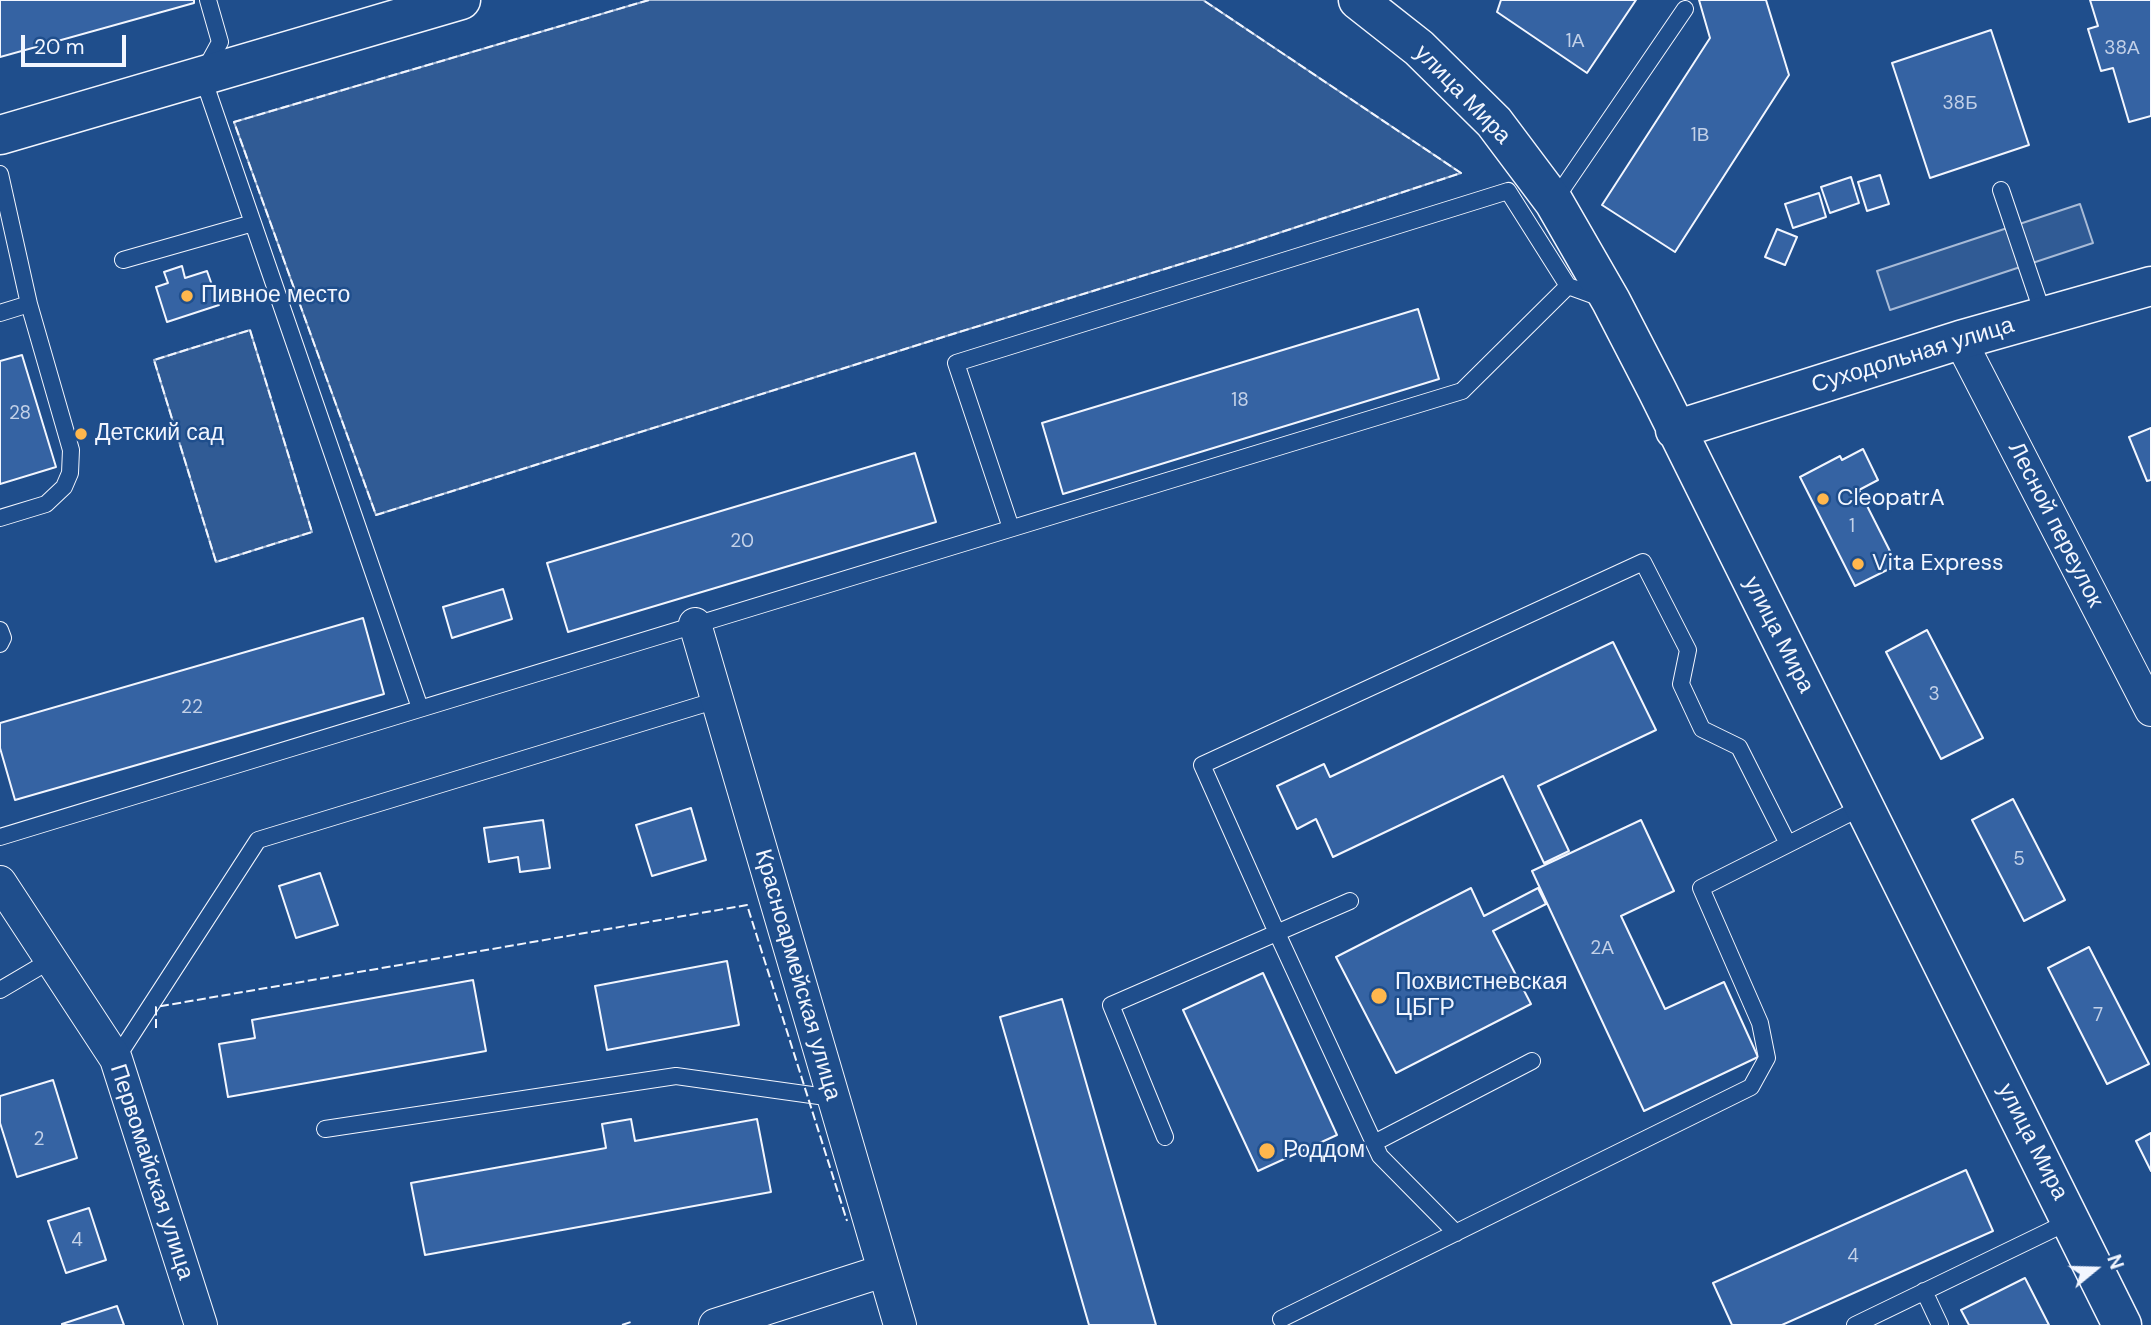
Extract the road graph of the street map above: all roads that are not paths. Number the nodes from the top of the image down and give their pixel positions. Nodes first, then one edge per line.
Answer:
1 (208, 0) edge
2 (461, 0) edge
3 (1358, 0) edge
4 (1685, 9) dead end
5 (202, 75) junction
6 (0, 135) edge
7 (0, 174) edge
8 (2001, 190) dead end
9 (1554, 202) junction
10 (253, 223) junction
11 (123, 260) dead end
12 (1568, 286) junction
13 (2151, 286) edge
14 (1611, 301) junction
15 (29, 304) junction
16 (0, 313) edge
17 (2044, 317) junction
18 (1960, 340) junction
19 (1675, 430) junction
20 (0, 518) edge
21 (1011, 528) junction
22 (695, 624) junction
23 (0, 629) edge
24 (0, 644) edge
25 (717, 701) junction
26 (420, 708) junction
27 (2151, 710) edge
28 (1864, 806) junction
29 (0, 836) edge
30 (1788, 844) junction
31 (0, 882) edge
32 (1350, 901) dead end
33 (1277, 933) junction
34 (51, 960) junction
35 (0, 990) edge
36 (116, 1059) junction
37 (1532, 1061) dead end
38 (833, 1098) junction
39 (325, 1129) dead end
40 (1165, 1137) dead end
41 (1374, 1143) junction
42 (2071, 1221) junction
43 (1456, 1233) junction
44 (883, 1272) junction
45 (1924, 1291) junction
46 (1281, 1319) dead end
47 (201, 1325) edge
48 (715, 1325) edge
49 (900, 1325) edge
50 (1855, 1325) edge
51 (1940, 1325) edge
52 (2122, 1325) edge

1 - 5 lane
2 - 5 street
3 - 9 street, улица Мира
4 - 9 lane
5 - 6 street
5 - 10 lane
7 - 15 lane
8 - 17 lane
9 - 14 street, улица Мира
10 - 11 lane
10 - 26 lane
12 - 14 lane
12 - 21 lane
12 - 21 lane
13 - 17 street, Суходольная улица
14 - 19 street, улица Мира
15 - 16 lane
15 - 20 lane
17 - 18 street, Суходольная улица
18 - 19 street, Суходольная улица
18 - 27 street, Лесной переулок
19 - 28 street, улица Мира
21 - 22 lane
22 - 25 street, Красноармейская улица
22 - 26 lane
23 - 24 lane
25 - 36 lane
25 - 38 street, Красноармейская улица
26 - 29 lane
28 - 30 lane
28 - 42 street, улица Мира
30 - 33 lane
30 - 43 lane
31 - 34 street, Первомайская улица
32 - 33 lane
33 - 40 lane
33 - 41 lane
34 - 35 lane
34 - 36 street, Первомайская улица
36 - 47 street, Первомайская улица
37 - 41 lane
38 - 39 lane
38 - 44 street, Красноармейская улица
41 - 43 lane
42 - 45 lane
42 - 52 street, улица Мира
43 - 46 lane
44 - 48 street
44 - 49 street, Красноармейская улица
45 - 50 lane
45 - 51 lane

